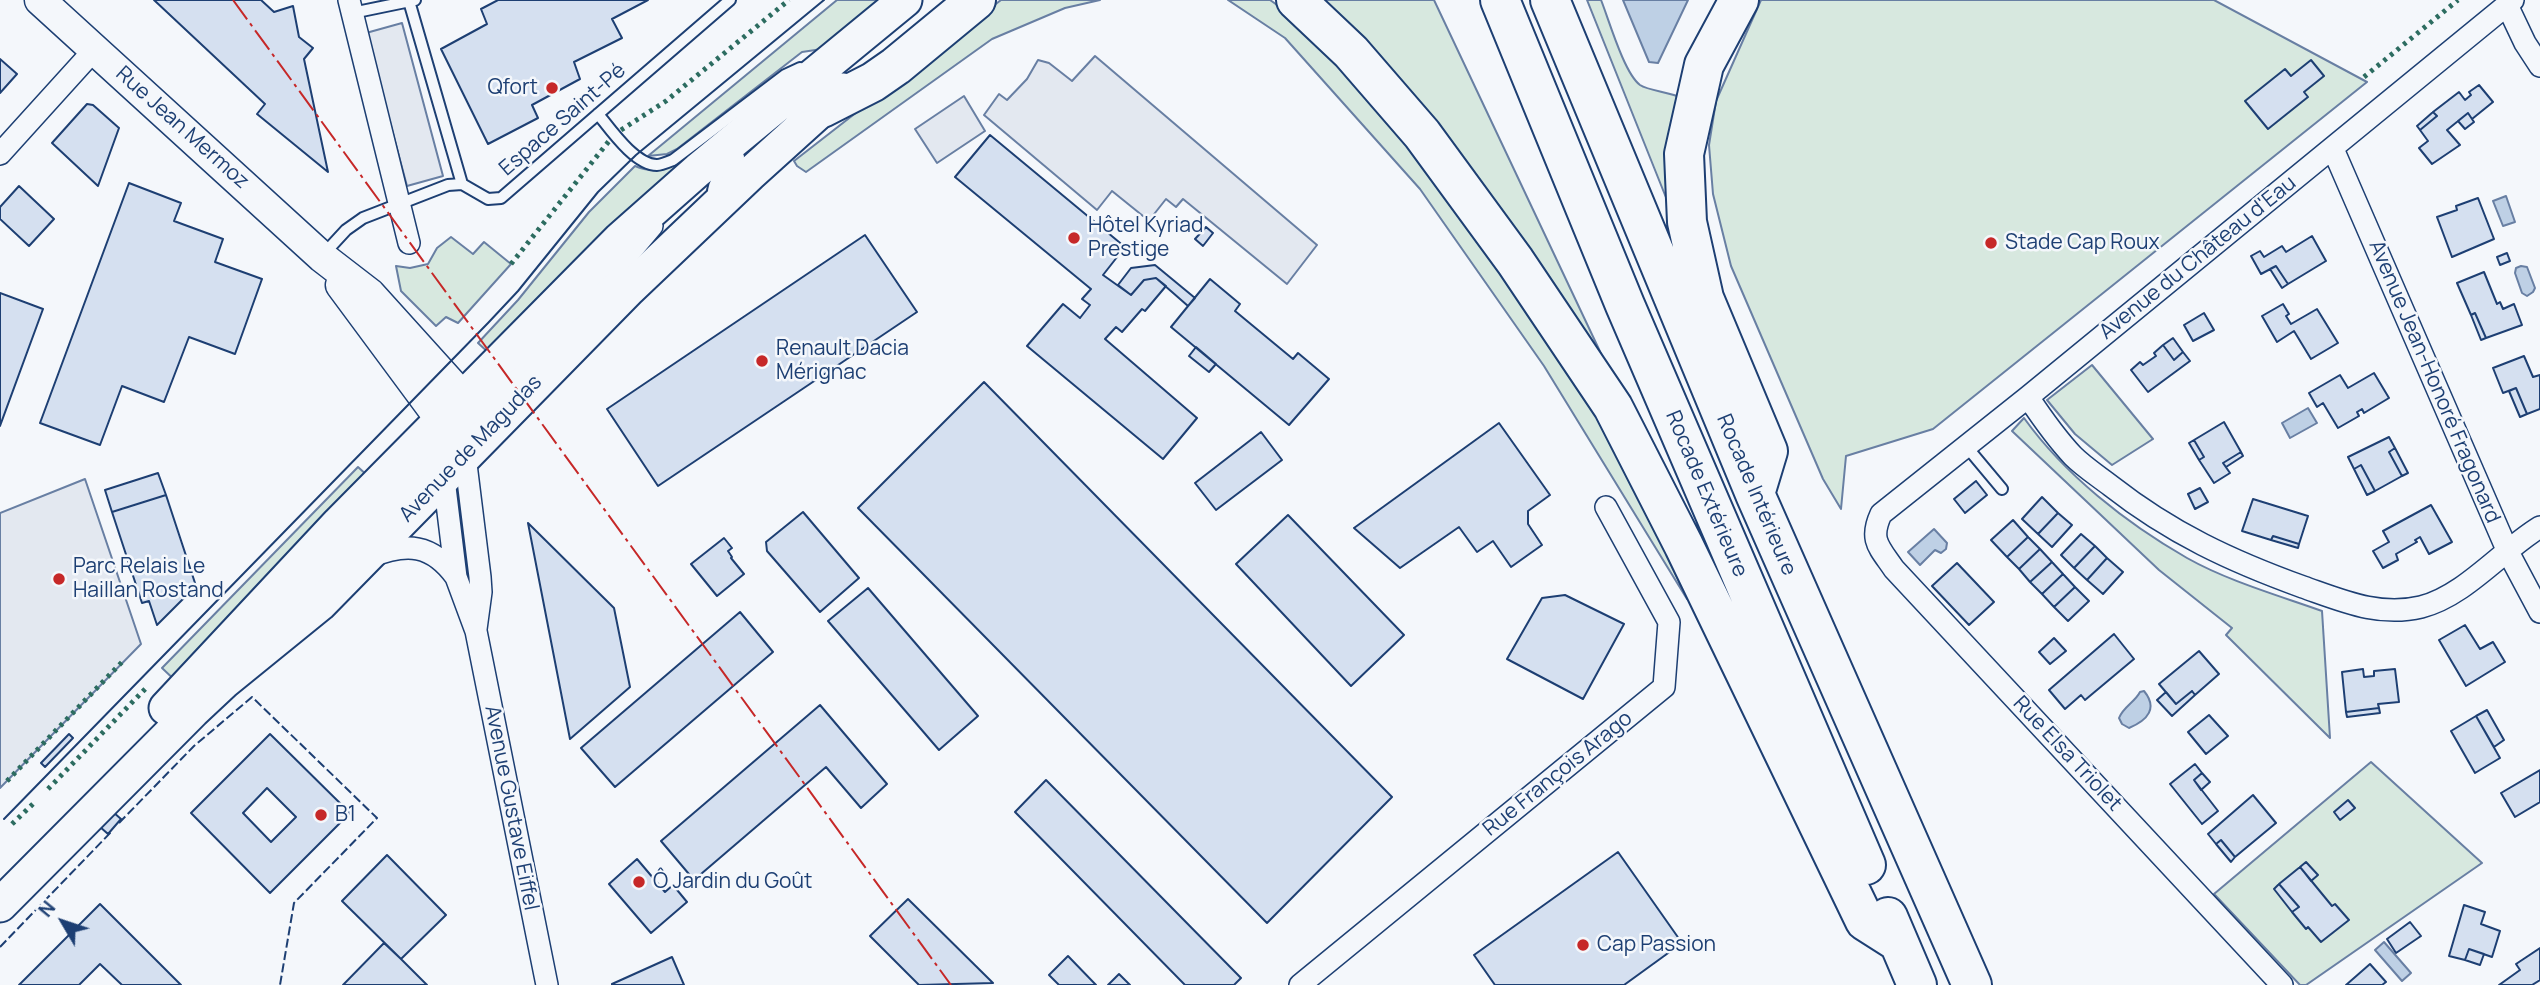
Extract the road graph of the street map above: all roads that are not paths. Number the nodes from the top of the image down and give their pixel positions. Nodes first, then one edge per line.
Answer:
1 (40, 0) edge
2 (730, 0) edge
3 (905, 0) edge
4 (950, 0) edge
5 (976, 0) edge
6 (1296, 0) edge
7 (1500, 0) edge
8 (1550, 0) edge
9 (1739, 0) edge
10 (412, 1) edge
11 (2510, 2) edge
12 (351, 6) edge
13 (95, 50) junction
14 (827, 64) junction
15 (2540, 66) edge
16 (805, 110) junction
17 (598, 114) junction
18 (750, 147) dead end
19 (2333, 149) junction
20 (0, 154) edge
21 (462, 184) junction
22 (399, 203) junction
23 (717, 204) junction
24 (409, 243) dead end
25 (322, 257) junction
26 (2028, 397) junction
27 (449, 438) junction
28 (1966, 446) junction
29 (2002, 489) dead end
30 (1755, 494) junction
31 (1606, 507) dead end
32 (1881, 514) joint
33 (2540, 527) edge
34 (2508, 552) junction
35 (365, 559) junction
36 (456, 577) junction
37 (2540, 612) edge
38 (476, 631) junction
39 (267, 647) junction
40 (0, 877) edge
41 (0, 905) edge
42 (1898, 942) junction
43 (547, 985) edge
44 (1300, 985) edge
45 (1917, 985) edge
46 (1972, 985) edge
47 (2282, 985) edge

1 - 13 main road, Rue Jean Mermoz
2 - 17 lane, Espace Saint-Pé
3 - 14 main road, Avenue de Magudas
4 - 16 main road, Avenue de Magudas
5 - 16 highway
6 - 42 highway
7 - 42 highway, Rocade Extérieure
8 - 30 highway, Rocade Intérieure
9 - 30 highway
10 - 12 lane
10 - 21 lane
11 - 15 street
11 - 19 street, Avenue du Château d'Eau
12 - 22 street
13 - 20 street
13 - 25 main road, Rue Jean Mermoz
14 - 16 lane
14 - 17 lane
14 - 27 main road, Avenue de Magudas
16 - 23 main road, Avenue de Magudas
17 - 21 lane, Espace Saint-Pé
18 - 23 lane
19 - 26 street, Avenue du Château d'Eau
19 - 34 street, Avenue Jean-Honoré Fragonard
21 - 22 lane
22 - 24 street
22 - 25 lane
23 - 27 main road, Avenue de Magudas
25 - 27 main road, Rue Jean Mermoz
26 - 28 street, Avenue du Château d'Eau
26 - 34 street
27 - 35 main road, Avenue de Magudas
27 - 36 street, Avenue Gustave Eiffel
27 - 38 street, Avenue Gustave Eiffel
27 - 39 main road
27 - 40 main road, Avenue de Magudas
28 - 29 lane
28 - 32 street, Avenue du Château d'Eau
30 - 46 highway, Rocade Intérieure
31 - 44 street, Rue François Arago
32 - 47 street, Rue Elsa Triolet
33 - 34 street
34 - 37 street, Avenue Jean-Honoré Fragonard
35 - 36 street, Avenue Gustave Eiffel
35 - 39 main road, Avenue de Magudas
36 - 38 street, Avenue Gustave Eiffel
38 - 43 street, Avenue Gustave Eiffel
39 - 41 main road, Avenue de Magudas
42 - 45 highway, Rocade Extérieure

